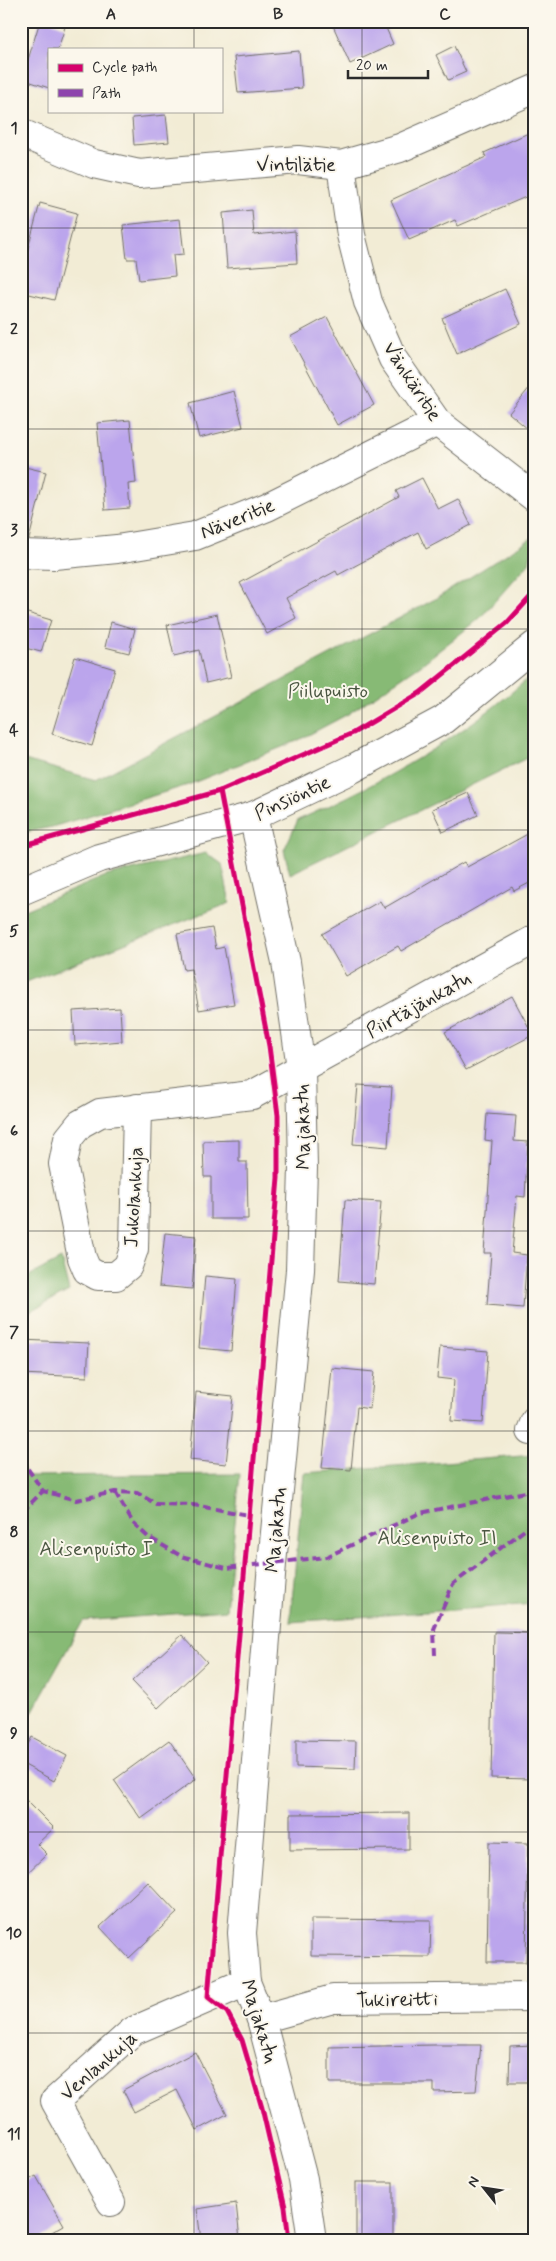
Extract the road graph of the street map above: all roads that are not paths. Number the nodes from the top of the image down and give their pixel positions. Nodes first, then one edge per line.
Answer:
1 (535, 89) edge
2 (21, 133) edge
3 (341, 165) junction
4 (436, 422) junction
5 (535, 498) edge
6 (21, 554) edge
7 (535, 645) edge
8 (253, 816) junction
9 (21, 891) edge
10 (535, 939) edge
11 (300, 1068) junction
12 (137, 1108) junction
13 (246, 1982) junction
14 (535, 1997) edge
15 (261, 2019) junction
16 (111, 2202) dead end
17 (312, 2240) edge

1 - 3 street, Vintilätie
2 - 3 street, Vintilätie
3 - 4 street, Vänkäritie
4 - 5 street, Vänkäritie
4 - 6 street, Näveritie
7 - 8 street, Pinsiöntie
8 - 9 street, Pinsiöntie
8 - 11 street, Majakatu
10 - 11 street, Piirtäjänkatu
11 - 12 street, Jukolankuja
11 - 13 street, Majakatu
12 - 12 street, Jukolankuja
13 - 15 street, Majakatu
13 - 16 street, Venlankuja
14 - 15 street, Tukireitti
15 - 17 street, Majakatu

